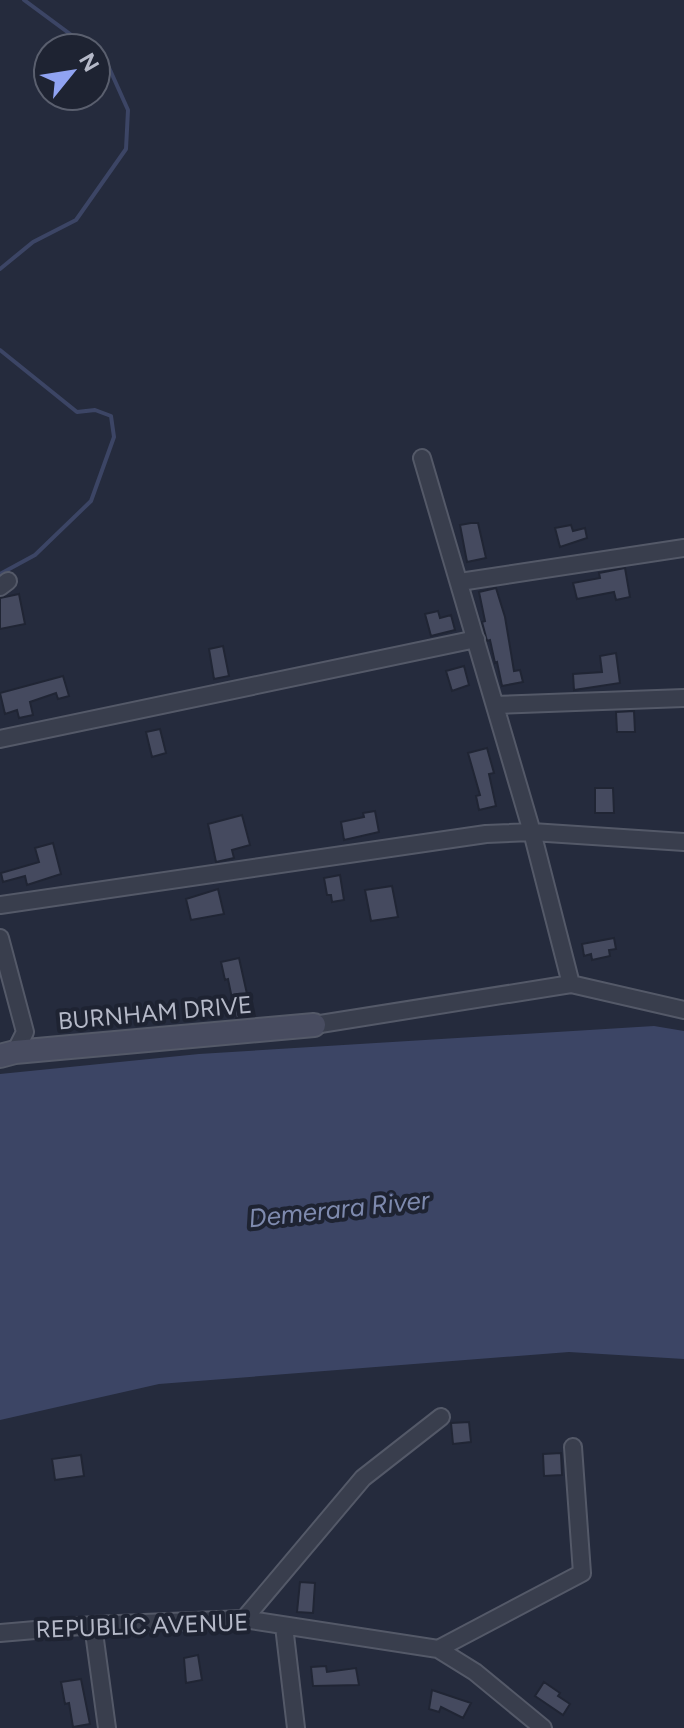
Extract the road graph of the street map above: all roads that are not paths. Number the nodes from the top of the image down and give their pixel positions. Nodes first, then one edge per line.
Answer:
1 (422, 458) dead end
2 (684, 548) edge
3 (460, 582) junction
4 (476, 639) junction
5 (684, 698) edge
6 (495, 705) junction
7 (0, 739) edge
8 (532, 832) junction
9 (684, 842) edge
10 (0, 905) edge
11 (0, 938) edge
12 (571, 984) junction
13 (684, 1010) edge
14 (314, 1025) joint
15 (8, 1054) edge
16 (441, 1417) dead end
17 (573, 1447) dead end
18 (244, 1619) junction
19 (93, 1625) junction
20 (284, 1626) junction
21 (0, 1633) edge
22 (438, 1649) junction
23 (107, 1728) edge
24 (296, 1728) edge
25 (543, 1728) edge

1 - 3 street
2 - 3 street
3 - 4 street
4 - 6 street
4 - 7 street
5 - 6 street
6 - 8 street
8 - 9 street
8 - 10 street
8 - 12 street
11 - 15 street
12 - 13 street
12 - 14 street
14 - 15 street, BURNHAM DRIVE
16 - 18 street
17 - 22 street
18 - 19 street, REPUBLIC AVENUE
18 - 20 street, REPUBLIC AVENUE
19 - 21 street, REPUBLIC AVENUE
19 - 23 street
20 - 22 street, REPUBLIC AVENUE
20 - 24 street
22 - 25 street, REPUBLIC AVENUE

